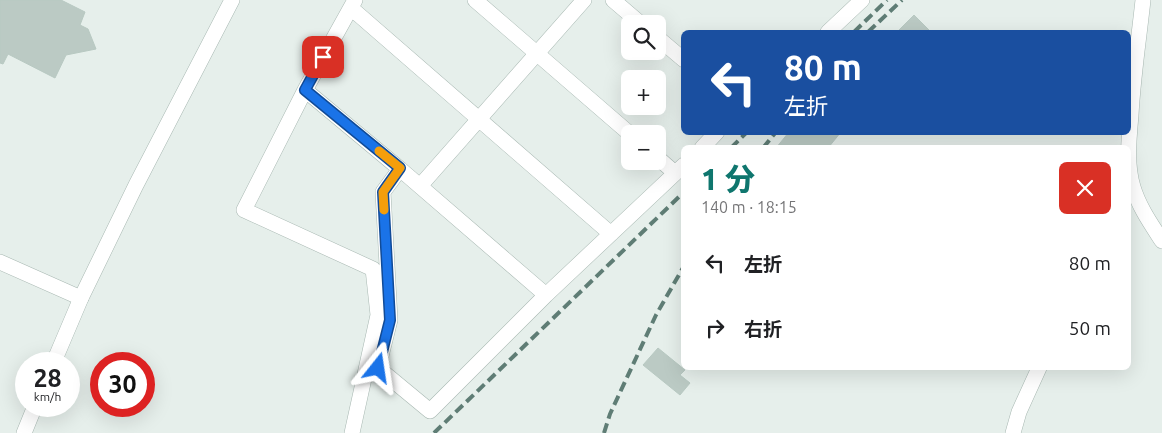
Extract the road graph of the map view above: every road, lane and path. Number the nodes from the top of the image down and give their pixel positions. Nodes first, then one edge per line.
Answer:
1 (232, 0) edge
2 (475, 0) edge
3 (584, 0) edge
4 (613, 0) edge
5 (862, 0) edge
6 (1143, 0) edge
7 (353, 4) edge
8 (630, 15) edge
9 (830, 30) edge
10 (666, 45) edge
11 (537, 54) junction
12 (681, 57) edge
13 (305, 90) junction
14 (1131, 113) edge
15 (478, 120) junction
16 (621, 126) edge
17 (714, 135) edge
18 (705, 145) edge
19 (666, 162) edge
20 (400, 168) junction
21 (679, 169) edge
22 (1131, 178) edge
23 (420, 186) junction
24 (611, 234) junction
25 (1162, 240) edge
26 (0, 262) edge
27 (546, 295) junction
28 (81, 298) junction
29 (58, 352) edge
30 (1037, 370) edge
31 (31, 417) edge
32 (24, 433) edge
33 (352, 433) edge
34 (1013, 433) edge

1 - 28 street
2 - 11 street
3 - 11 street
4 - 8 street
5 - 9 street
6 - 14 street
7 - 13 street
7 - 15 street
10 - 12 street
11 - 15 street
11 - 16 street
13 - 20 street
13 - 33 street
15 - 23 street
15 - 24 street
17 - 18 street
19 - 21 street
20 - 23 street
20 - 27 street
21 - 24 street
22 - 25 street
23 - 27 street
24 - 27 street
26 - 28 street
28 - 29 street
30 - 34 street
31 - 32 street

